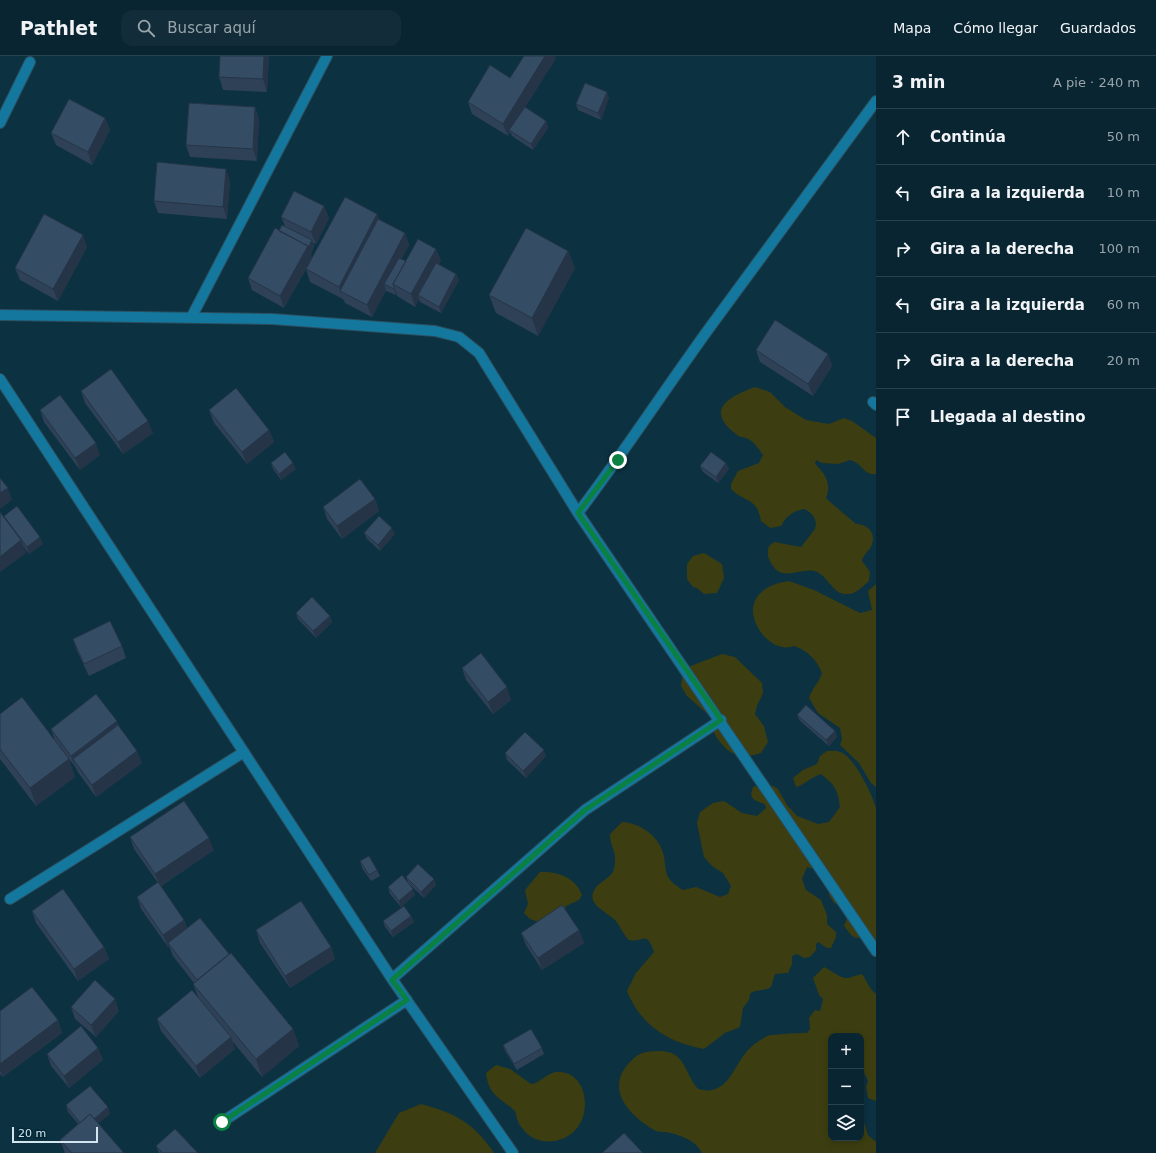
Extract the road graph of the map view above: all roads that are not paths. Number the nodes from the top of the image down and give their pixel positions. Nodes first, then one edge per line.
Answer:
1 (327, 56) edge
2 (30, 62) dead end
3 (876, 102) edge
4 (0, 123) edge
5 (0, 315) edge
6 (190, 318) junction
7 (0, 379) edge
8 (578, 513) junction
9 (721, 720) junction
10 (244, 752) junction
11 (10, 899) dead end
12 (876, 951) edge
13 (392, 980) junction
14 (407, 1000) junction
15 (222, 1122) dead end
16 (513, 1153) edge

1 - 6 street
2 - 4 street
3 - 8 street
5 - 6 street
6 - 8 street
7 - 10 street
8 - 9 street
9 - 12 street
9 - 13 street
10 - 11 street
10 - 13 street
13 - 14 street
14 - 15 street
14 - 16 street

